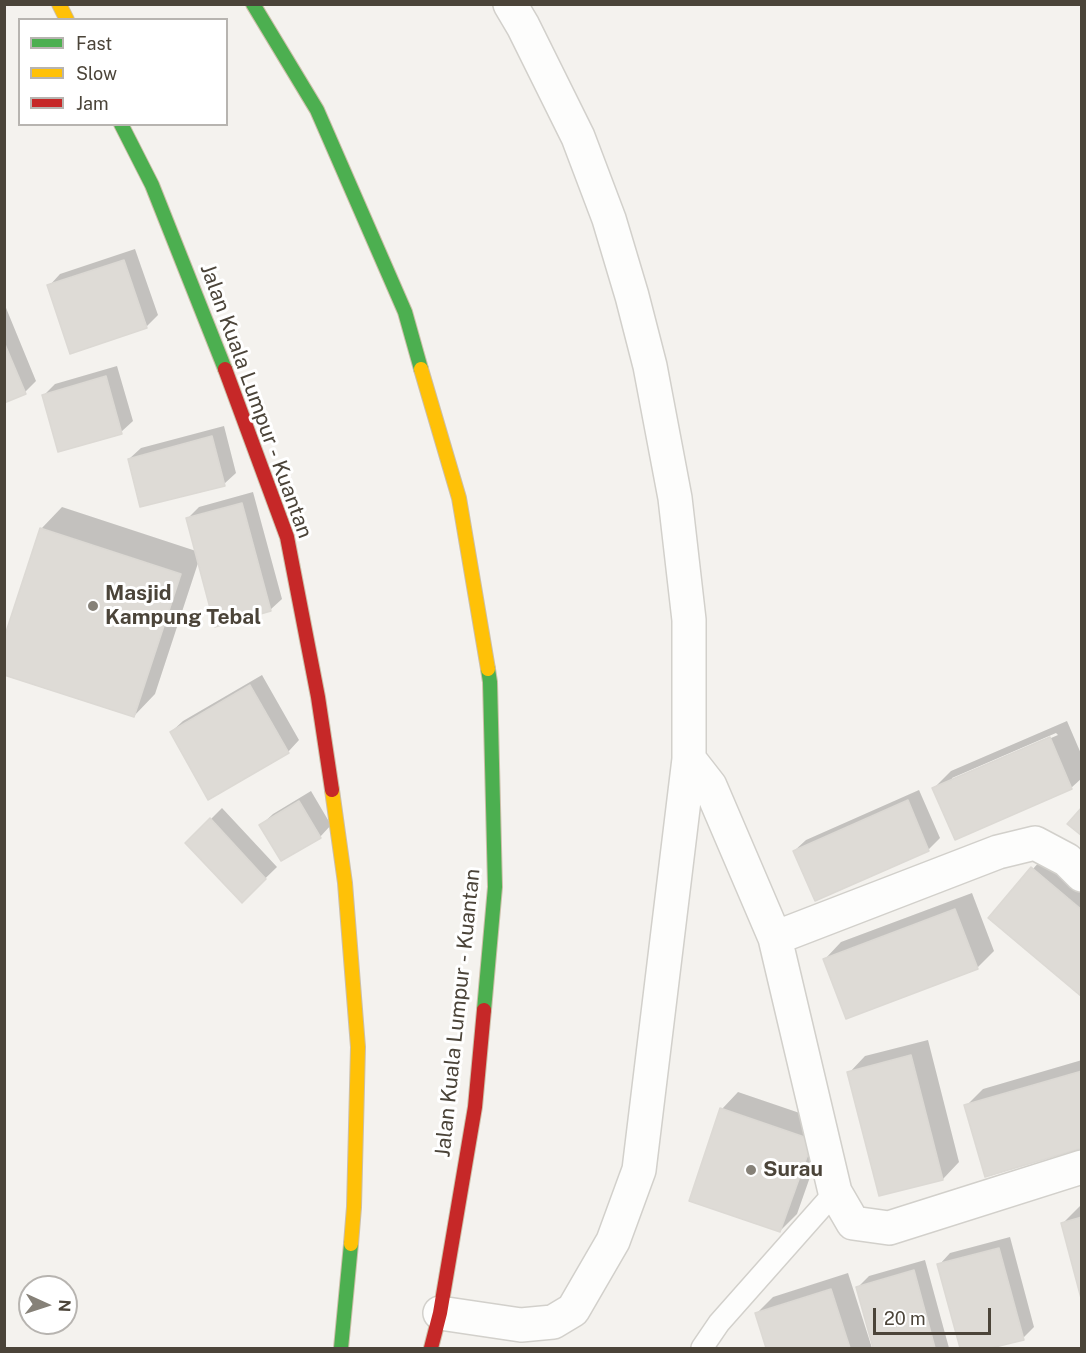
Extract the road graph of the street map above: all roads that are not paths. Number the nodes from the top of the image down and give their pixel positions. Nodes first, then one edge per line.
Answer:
1 (59, 4) edge
2 (253, 4) edge
3 (510, 4) edge
4 (66, 18) edge
5 (122, 126) edge
6 (689, 759) junction
7 (1082, 875) edge
8 (775, 938) junction
9 (1082, 1167) edge
10 (835, 1192) junction
11 (440, 1313) junction
12 (341, 1348) edge
13 (431, 1348) edge
14 (702, 1348) edge

1 - 4 highway
2 - 11 highway, Jalan Kuala Lumpur - Kuantan
3 - 6 street
5 - 12 highway, Jalan Kuala Lumpur - Kuantan
6 - 8 street
6 - 11 street
7 - 8 street
8 - 10 street
9 - 10 street
10 - 14 lane
11 - 13 highway, Jalan Kuala Lumpur - Kuantan

